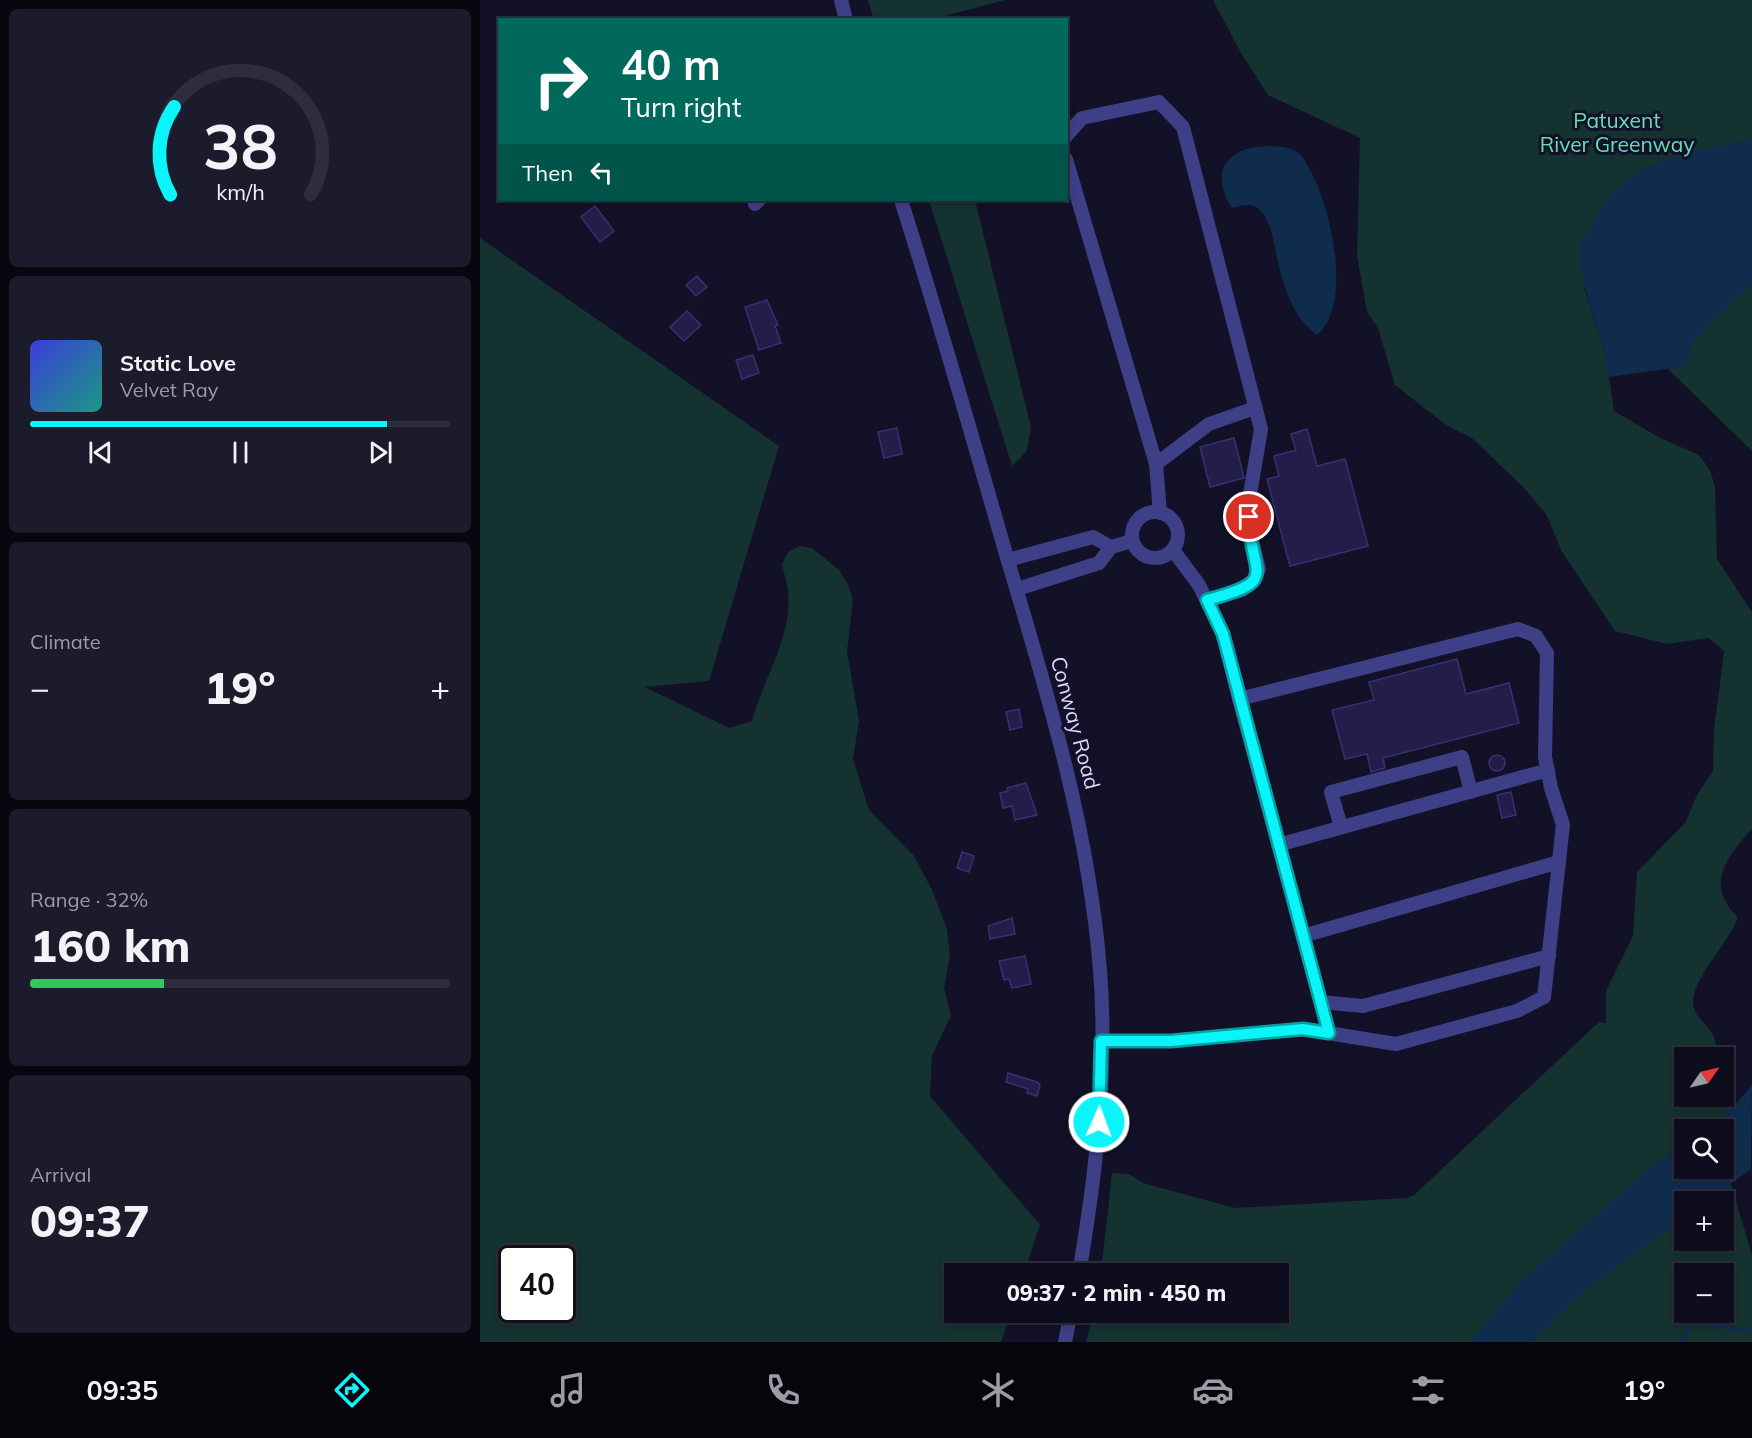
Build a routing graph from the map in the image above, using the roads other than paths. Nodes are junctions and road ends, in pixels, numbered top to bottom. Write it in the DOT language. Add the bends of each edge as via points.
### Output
graph roads {
  1 [pos="841,0"];
  2 [pos="846,18"];
  3 [pos="1068,134"];
  4 [pos="1068,166"];
  5 [pos="902,201"];
  6 [pos="1256,408"];
  7 [pos="1156,464"];
  8 [pos="1160,513"];
  9 [pos="1132,541"];
  10 [pos="1111,547"];
  11 [pos="1173,550"];
  12 [pos="1008,560"];
  13 [pos="1017,589"];
  14 [pos="1207,600"];
  15 [pos="1239,699"];
  16 [pos="1548,770"];
  17 [pos="1471,792"];
  18 [pos="1341,827"];
  19 [pos="1278,845"];
  20 [pos="1559,862"];
  21 [pos="1303,936"];
  22 [pos="1549,956"];
  23 [pos="1320,1002"];
  24 [pos="1329,1033"];
  25 [pos="1101,1041"];
  26 [pos="1081,1263"];
  27 [pos="1069,1323"];
  28 [pos="1065,1342"];
  1 -- 2 [label="street"];
  3 -- 6 [label="street" via="1082,118 1159,102 1183,127"];
  4 -- 7 [label="street"];
  5 -- 12 [label="street, Conway Road"];
  6 -- 7 [label="street" via="1209,424"];
  6 -- 14 [label="street" via="1261,429 1249,500 1250,533 1258,569 1253,582 1242,590"];
  7 -- 8 [label="street"];
  8 -- 9 [label="street" via="1138,519"];
  8 -- 11 [label="street" via="1168,516 1177,529"];
  9 -- 10 [label="street"];
  9 -- 11 [label="street" via="1146,557 1161,558"];
  10 -- 12 [label="street" via="1093,537"];
  10 -- 13 [label="street" via="1099,563"];
  11 -- 14 [label="street"];
  12 -- 13 [label="street, Conway Road"];
  13 -- 25 [label="street, Conway Road" via="1080,824 1099,962"];
  14 -- 15 [label="street" via="1223,634"];
  15 -- 16 [label="street" via="1518,629 1536,636 1547,653"];
  15 -- 19 [label="street"];
  16 -- 17 [label="street"];
  16 -- 20 [label="street" via="1563,825"];
  17 -- 18 [label="street"];
  17 -- 18 [label="street" via="1462,757 1331,792"];
  18 -- 19 [label="street"];
  19 -- 21 [label="street"];
  20 -- 21 [label="street"];
  20 -- 22 [label="street"];
  21 -- 23 [label="street"];
  22 -- 23 [label="street" via="1363,1006"];
  22 -- 24 [label="street" via="1544,997 1517,1011 1396,1044"];
  23 -- 24 [label="street"];
  24 -- 25 [label="street" via="1303,1029 1171,1041"];
  25 -- 26 [label="street, Conway Road" via="1099,1122"];
  27 -- 28 [label="street"];
}
